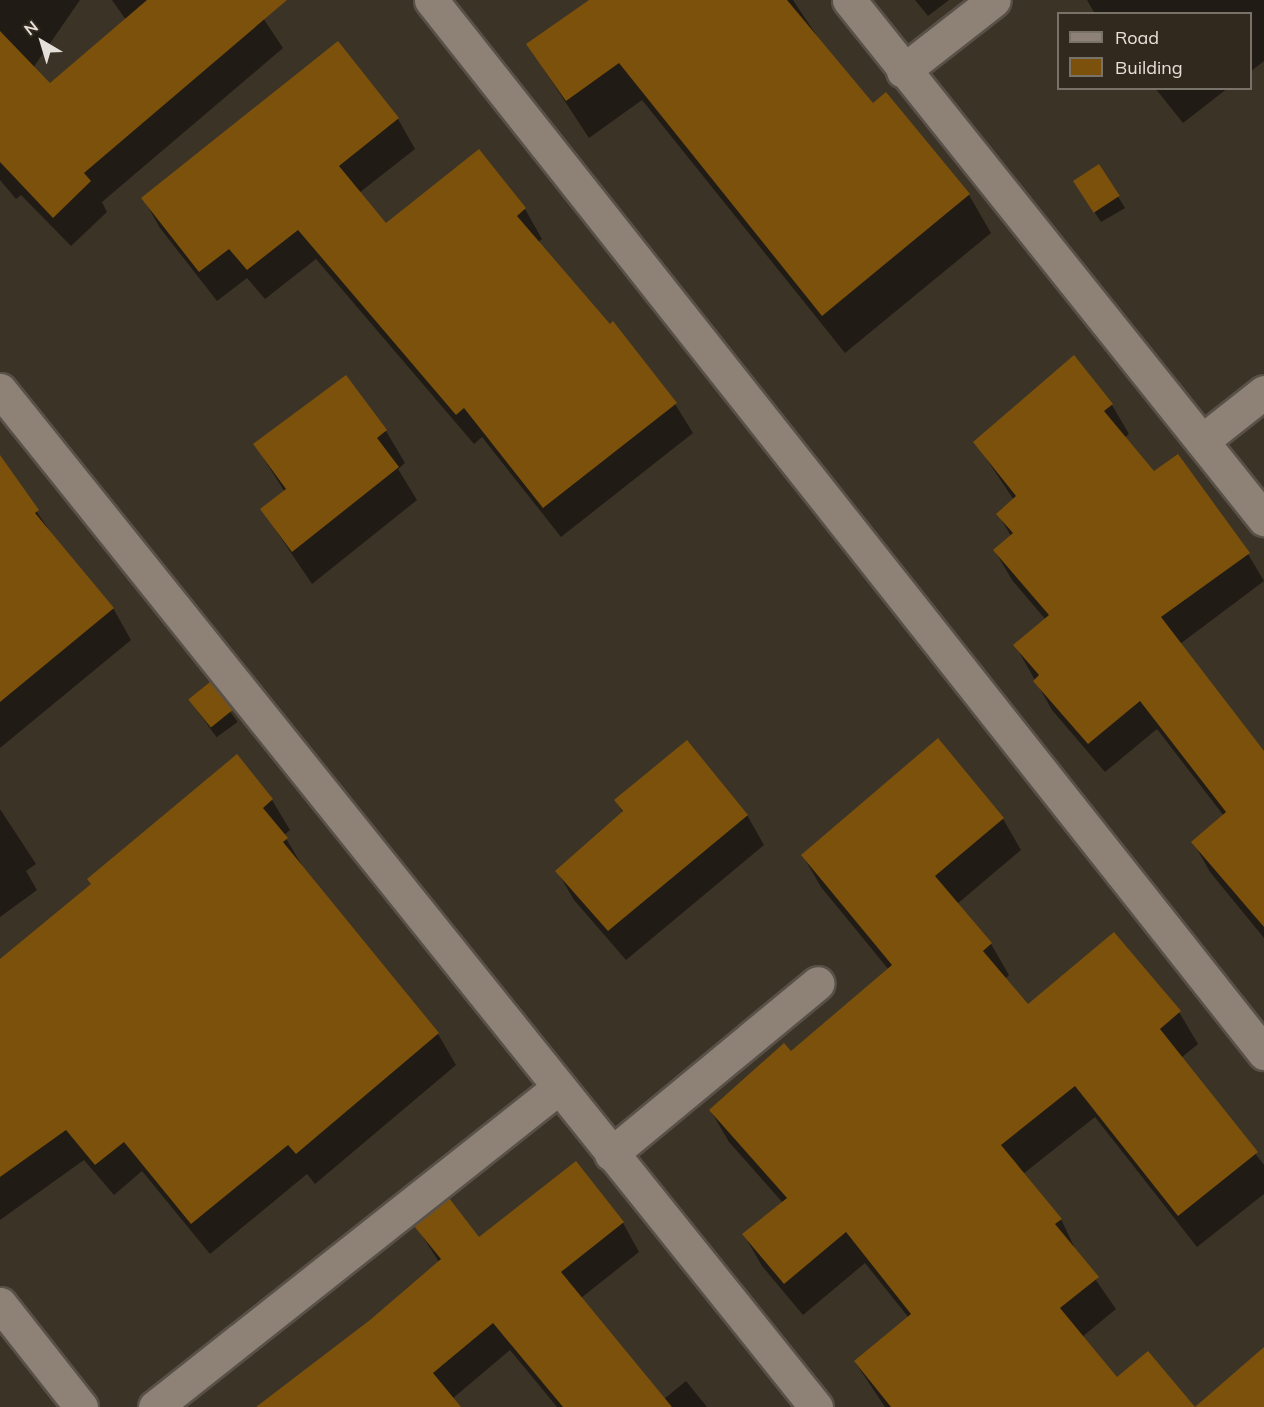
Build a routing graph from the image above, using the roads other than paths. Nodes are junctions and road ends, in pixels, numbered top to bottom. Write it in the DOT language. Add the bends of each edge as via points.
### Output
graph roads {
  1 [pos="431,0"];
  2 [pos="849,0"];
  3 [pos="994,0"];
  4 [pos="903,71"];
  5 [pos="0,390"];
  6 [pos="1264,392"];
  7 [pos="1202,441"];
  8 [pos="1264,519"];
  9 [pos="818,983"];
  10 [pos="1264,1053"];
  11 [pos="558,1088"];
  12 [pos="611,1155"];
  13 [pos="0,1304"];
  14 [pos="81,1407"];
  15 [pos="155,1407"];
  16 [pos="816,1407"];
  1 -- 10 [label="street"];
  2 -- 4 [label="street"];
  3 -- 4 [label="street"];
  4 -- 7 [label="street"];
  5 -- 11 [label="street"];
  6 -- 7 [label="street"];
  7 -- 8 [label="street"];
  9 -- 12 [label="street"];
  11 -- 12 [label="street"];
  11 -- 15 [label="street"];
  12 -- 16 [label="street"];
  13 -- 14 [label="street"];
}
